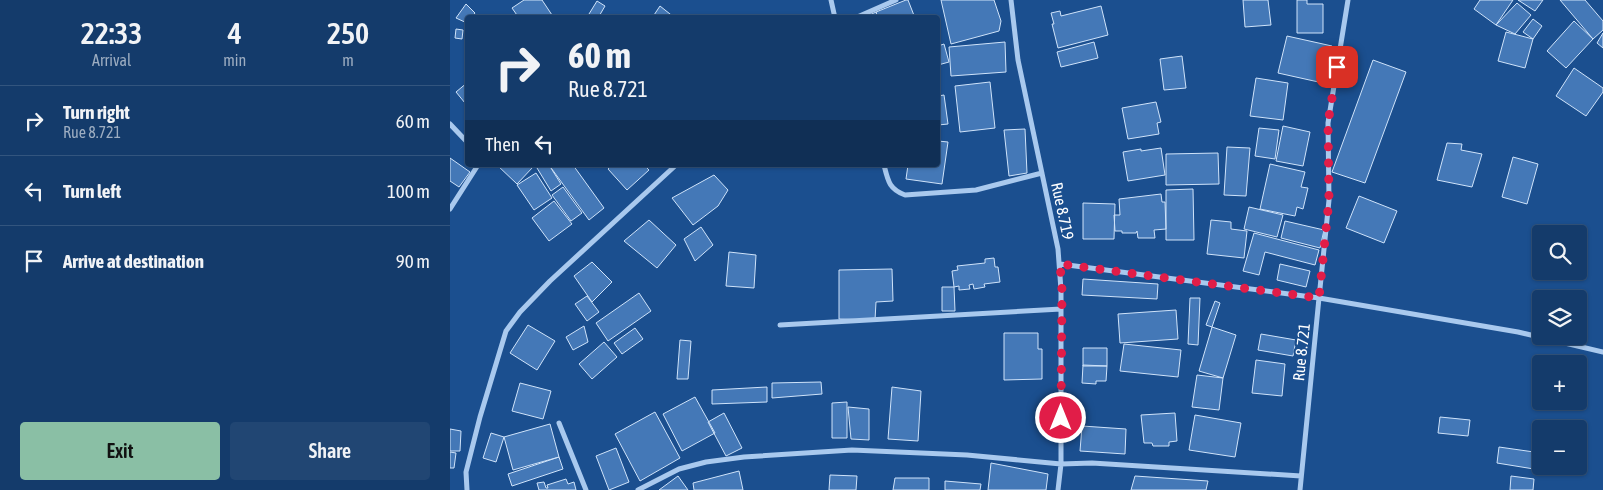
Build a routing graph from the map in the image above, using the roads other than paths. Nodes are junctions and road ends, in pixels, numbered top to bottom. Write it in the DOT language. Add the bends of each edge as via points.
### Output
graph roads {
  1 [pos="831,0"];
  2 [pos="896,0"];
  3 [pos="1011,0"];
  4 [pos="1348,0"];
  5 [pos="834,15"];
  6 [pos="862,15"];
  7 [pos="450,124"];
  8 [pos="465,140"];
  9 [pos="477,167"];
  10 [pos="674,167"];
  11 [pos="884,167"];
  12 [pos="1042,173"];
  13 [pos="450,209"];
  14 [pos="1060,264"];
  15 [pos="1319,298"];
  16 [pos="1061,310"];
  17 [pos="780,324"];
  18 [pos="1603,352"];
  19 [pos="559,423"];
  20 [pos="1061,464"];
  21 [pos="1301,476"];
  22 [pos="467,490"];
  23 [pos="586,490"];
  24 [pos="638,490"];
  25 [pos="1058,490"];
  26 [pos="1300,490"];
  1 -- 5 [label="street"];
  2 -- 6 [label="street"];
  3 -- 12 [label="street, Rue 8.719" via="1018,60"];
  4 -- 15 [label="street, Rue 8.721" via="1328,123 1329,200"];
  7 -- 8 [label="street"];
  9 -- 13 [label="street"];
  10 -- 22 [label="street" via="550,281 506,331 466,472"];
  11 -- 12 [label="street" via="888,182 896,192 906,195 976,190"];
  12 -- 14 [label="street, Rue 8.719"];
  14 -- 15 [label="street"];
  14 -- 16 [label="street, Rue 8.719"];
  15 -- 18 [label="street" via="1518,332"];
  15 -- 21 [label="street, Rue 8.721"];
  16 -- 17 [label="street"];
  16 -- 20 [label="street, Rue 8.719"];
  19 -- 23 [label="street"];
  20 -- 21 [label="street"];
  20 -- 24 [label="street" via="967,455 852,450 706,462 679,469"];
  20 -- 25 [label="street, Rue 8.719"];
  21 -- 26 [label="street, Rue 8.721"];
}
